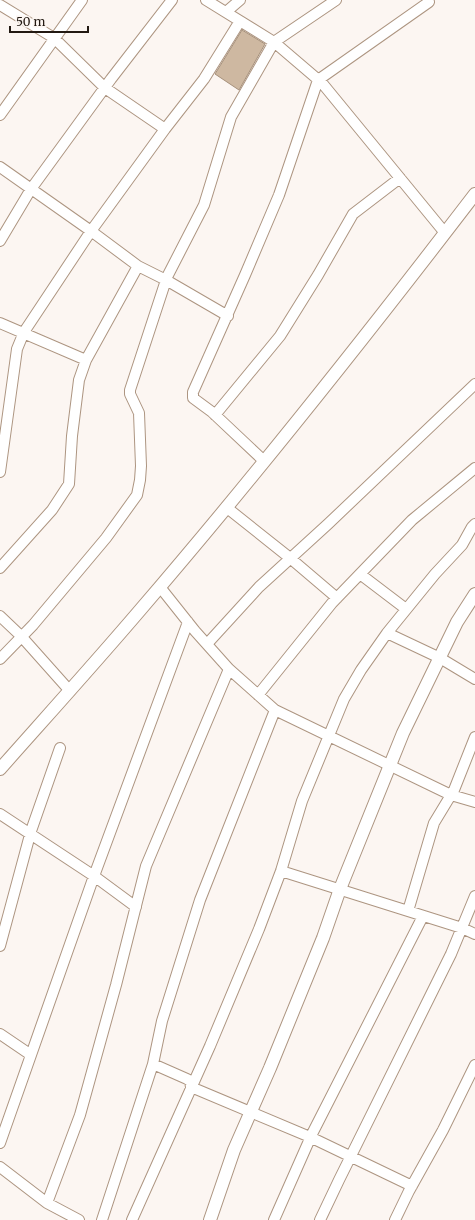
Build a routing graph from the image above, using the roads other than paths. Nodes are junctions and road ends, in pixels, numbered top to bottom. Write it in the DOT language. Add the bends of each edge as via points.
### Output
graph roads {
  1 [pos="82,0"];
  2 [pos="172,0"];
  3 [pos="206,0"];
  4 [pos="240,0"];
  5 [pos="336,0"];
  6 [pos="429,2"];
  7 [pos="0,6"];
  8 [pos="226,12"];
  9 [pos="240,21"];
  10 [pos="54,38"];
  11 [pos="274,42"];
  12 [pos="318,80"];
  13 [pos="105,88"];
  14 [pos="0,115"];
  15 [pos="164,129"];
  16 [pos="0,167"];
  17 [pos="400,178"];
  18 [pos="31,189"];
  19 [pos="475,194"];
  20 [pos="91,230"];
  21 [pos="445,233"];
  22 [pos="0,241"];
  23 [pos="138,266"];
  24 [pos="166,280"];
  25 [pos="228,316"];
  26 [pos="0,323"];
  27 [pos="24,332"];
  28 [pos="86,360"];
  29 [pos="475,384"];
  30 [pos="215,415"];
  31 [pos="264,461"];
  32 [pos="475,468"];
  33 [pos="0,472"];
  34 [pos="226,507"];
  35 [pos="475,524"];
  36 [pos="290,558"];
  37 [pos="0,568"];
  38 [pos="360,574"];
  39 [pos="160,587"];
  40 [pos="475,594"];
  41 [pos="337,598"];
  42 [pos="406,609"];
  43 [pos="0,616"];
  44 [pos="188,622"];
  45 [pos="387,633"];
  46 [pos="21,636"];
  47 [pos="207,644"];
  48 [pos="440,658"];
  49 [pos="0,659"];
  50 [pos="229,668"];
  51 [pos="475,679"];
  52 [pos="70,691"];
  53 [pos="258,695"];
  54 [pos="275,710"];
  55 [pos="328,735"];
  56 [pos="475,737"];
  57 [pos="60,748"];
  58 [pos="390,766"];
  59 [pos="0,768"];
  60 [pos="451,795"];
  61 [pos="475,802"];
  62 [pos="0,814"];
  63 [pos="30,834"];
  64 [pos="281,870"];
  65 [pos="94,876"];
  66 [pos="340,889"];
  67 [pos="475,896"];
  68 [pos="136,907"];
  69 [pos="408,911"];
  70 [pos="423,916"];
  71 [pos="462,928"];
  72 [pos="475,934"];
  73 [pos="0,946"];
  74 [pos="0,1034"];
  75 [pos="31,1055"];
  76 [pos="153,1064"];
  77 [pos="475,1065"];
  78 [pos="192,1087"];
  79 [pos="251,1111"];
  80 [pos="310,1137"];
  81 [pos="0,1143"];
  82 [pos="350,1157"];
  83 [pos="0,1167"];
  84 [pos="412,1186"];
  85 [pos="47,1203"];
  86 [pos="79,1220"];
  87 [pos="102,1220"];
  88 [pos="132,1220"];
  89 [pos="210,1220"];
  90 [pos="274,1220"];
  91 [pos="320,1220"];
  92 [pos="395,1220"];
  1 -- 10 [label="street"];
  2 -- 13 [label="street"];
  3 -- 8 [label="street"];
  4 -- 8 [label="street"];
  5 -- 11 [label="street"];
  6 -- 12 [label="street"];
  7 -- 10 [label="street"];
  8 -- 9 [label="street"];
  9 -- 11 [label="street"];
  9 -- 15 [label="street" via="204,79"];
  10 -- 13 [label="street"];
  10 -- 14 [label="street"];
  11 -- 12 [label="street"];
  11 -- 24 [label="street" via="231,117 204,205"];
  12 -- 17 [label="street"];
  12 -- 25 [label="street" via="279,195"];
  13 -- 15 [label="street"];
  13 -- 18 [label="street"];
  15 -- 20 [label="street"];
  16 -- 18 [label="street"];
  17 -- 21 [label="street"];
  17 -- 30 [label="street" via="353,214 280,336"];
  18 -- 20 [label="street"];
  18 -- 22 [label="street"];
  19 -- 21 [label="street"];
  20 -- 23 [label="street"];
  20 -- 27 [label="street"];
  21 -- 31 [label="street" via="336,374"];
  23 -- 24 [label="street"];
  23 -- 28 [label="street"];
  24 -- 25 [label="street"];
  24 -- 46 [label="street" via="130,390 139,413 139,491 106,538"];
  25 -- 30 [label="street" via="193,392 193,398"];
  26 -- 27 [label="street"];
  27 -- 28 [label="street"];
  27 -- 33 [label="street" via="17,349"];
  28 -- 37 [label="street" via="78,380 69,484 52,510"];
  29 -- 36 [label="street"];
  30 -- 31 [label="street"];
  31 -- 34 [label="street"];
  32 -- 38 [label="street" via="412,520"];
  34 -- 36 [label="street"];
  34 -- 39 [label="street"];
  35 -- 42 [label="street" via="462,546"];
  36 -- 41 [label="street"];
  36 -- 47 [label="street" via="259,587"];
  38 -- 41 [label="street"];
  38 -- 42 [label="street"];
  39 -- 44 [label="street"];
  39 -- 52 [label="street"];
  40 -- 48 [label="street" via="457,622"];
  41 -- 53 [label="street"];
  42 -- 45 [label="street"];
  43 -- 46 [label="street"];
  44 -- 47 [label="street"];
  44 -- 65 [label="street"];
  45 -- 48 [label="street"];
  45 -- 55 [label="street" via="344,699"];
  46 -- 49 [label="street"];
  46 -- 52 [label="street"];
  47 -- 50 [label="street"];
  48 -- 51 [label="street"];
  48 -- 58 [label="street" via="403,733"];
  50 -- 53 [label="street"];
  50 -- 68 [label="street" via="146,866"];
  52 -- 59 [label="street"];
  53 -- 54 [label="street"];
  54 -- 55 [label="street"];
  54 -- 76 [label="street" via="200,900 162,1021"];
  55 -- 58 [label="street"];
  55 -- 64 [label="street" via="302,801"];
  56 -- 60 [label="street"];
  57 -- 63 [label="street"];
  58 -- 60 [label="street"];
  58 -- 66 [label="street"];
  60 -- 61 [label="street"];
  60 -- 69 [label="street" via="434,823"];
  62 -- 63 [label="street"];
  63 -- 65 [label="street"];
  63 -- 73 [label="street"];
  64 -- 66 [label="street"];
  64 -- 78 [label="street" via="260,929"];
  65 -- 68 [label="street"];
  65 -- 75 [label="street"];
  66 -- 69 [label="street"];
  66 -- 79 [label="street" via="323,938"];
  67 -- 71 [label="street"];
  68 -- 85 [label="street" via="80,1115"];
  69 -- 70 [label="street"];
  70 -- 71 [label="street"];
  70 -- 80 [label="street"];
  71 -- 72 [label="street"];
  71 -- 82 [label="street"];
  74 -- 75 [label="street"];
  75 -- 81 [label="street"];
  76 -- 78 [label="street" via="187,1079"];
  76 -- 87 [label="street"];
  77 -- 84 [label="street"];
  78 -- 79 [label="street"];
  78 -- 88 [label="street"];
  79 -- 80 [label="street"];
  79 -- 89 [label="street" via="234,1150"];
  80 -- 82 [label="street"];
  80 -- 90 [label="street"];
  82 -- 84 [label="street"];
  82 -- 91 [label="street"];
  83 -- 85 [label="street"];
  84 -- 92 [label="street"];
  85 -- 86 [label="street"];
}
